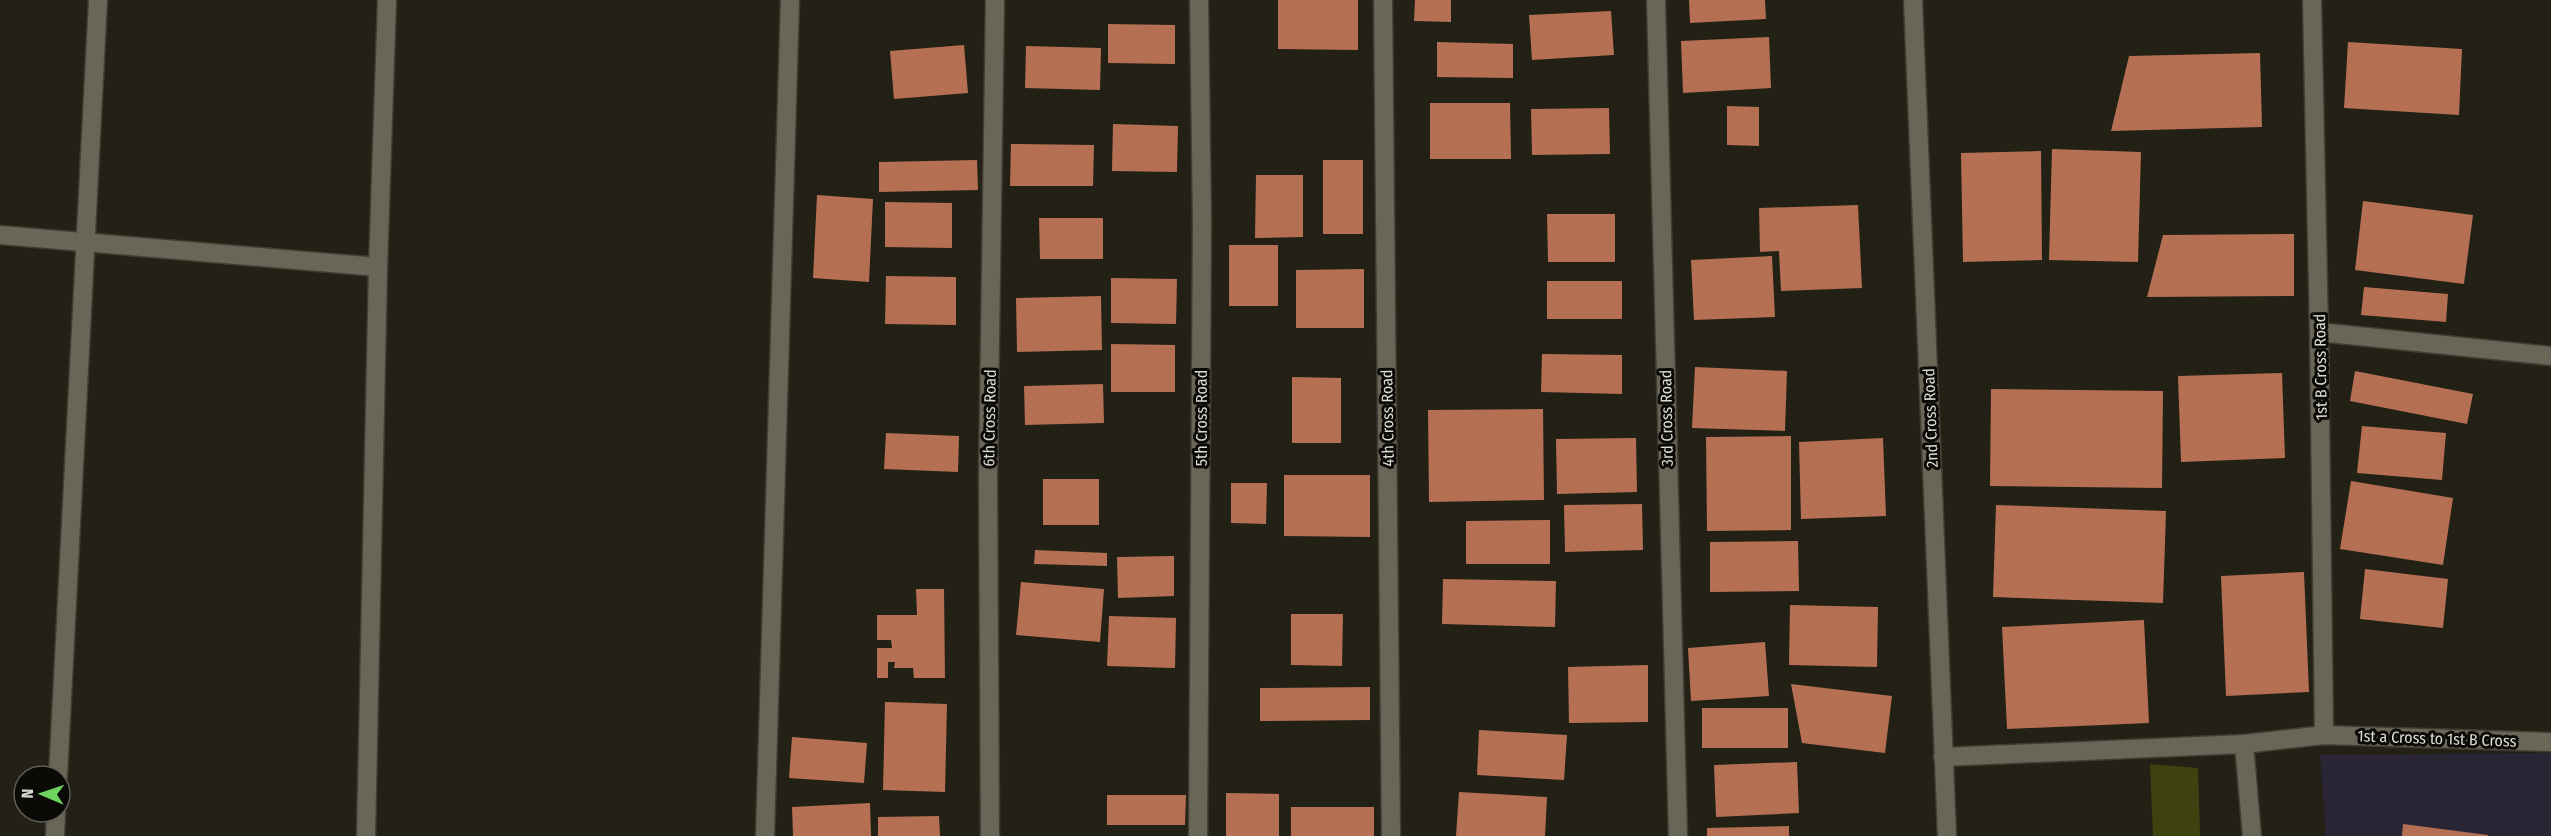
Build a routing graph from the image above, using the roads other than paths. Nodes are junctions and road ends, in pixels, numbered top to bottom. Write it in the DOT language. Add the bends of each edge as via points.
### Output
graph roads {
  1 [pos="98,0"];
  2 [pos="387,0"];
  3 [pos="790,0"];
  4 [pos="995,0"];
  5 [pos="1199,0"];
  6 [pos="1383,0"];
  7 [pos="1656,0"];
  8 [pos="1913,0"];
  9 [pos="2312,0"];
  10 [pos="0,235"];
  11 [pos="85,241"];
  12 [pos="378,267"];
  13 [pos="2319,332"];
  14 [pos="2551,356"];
  15 [pos="2324,735"];
  16 [pos="2551,742"];
  17 [pos="2244,744"];
  18 [pos="1943,757"];
  19 [pos="59,764"];
  20 [pos="366,836"];
  21 [pos="765,836"];
  22 [pos="990,836"];
  23 [pos="1198,836"];
  24 [pos="1391,836"];
  25 [pos="1678,836"];
  26 [pos="1947,836"];
  27 [pos="2252,836"];
  1 -- 11 [label="street"];
  2 -- 12 [label="street"];
  3 -- 21 [label="street"];
  4 -- 22 [label="street, 6th Cross Road" via="988,476"];
  5 -- 23 [label="street, 5th Cross Road" via="1202,234"];
  6 -- 24 [label="street, 4th Cross Road"];
  7 -- 25 [label="street, 3rd Cross Road"];
  8 -- 18 [label="street, 2nd Cross Road"];
  9 -- 13 [label="street, 1st B Cross Road"];
  10 -- 11 [label="street"];
  11 -- 12 [label="street"];
  11 -- 19 [label="street"];
  12 -- 20 [label="street"];
  13 -- 14 [label="street"];
  13 -- 15 [label="street, 1st B Cross Road"];
  15 -- 16 [label="street, 1st a Cross to 1st B Cross"];
  15 -- 17 [label="street, 1st a Cross to 1st B Cross"];
  17 -- 18 [label="street, 1st a Cross to 1st B Cross"];
  17 -- 27 [label="street"];
  18 -- 26 [label="street, 2nd Cross Road"];
}
